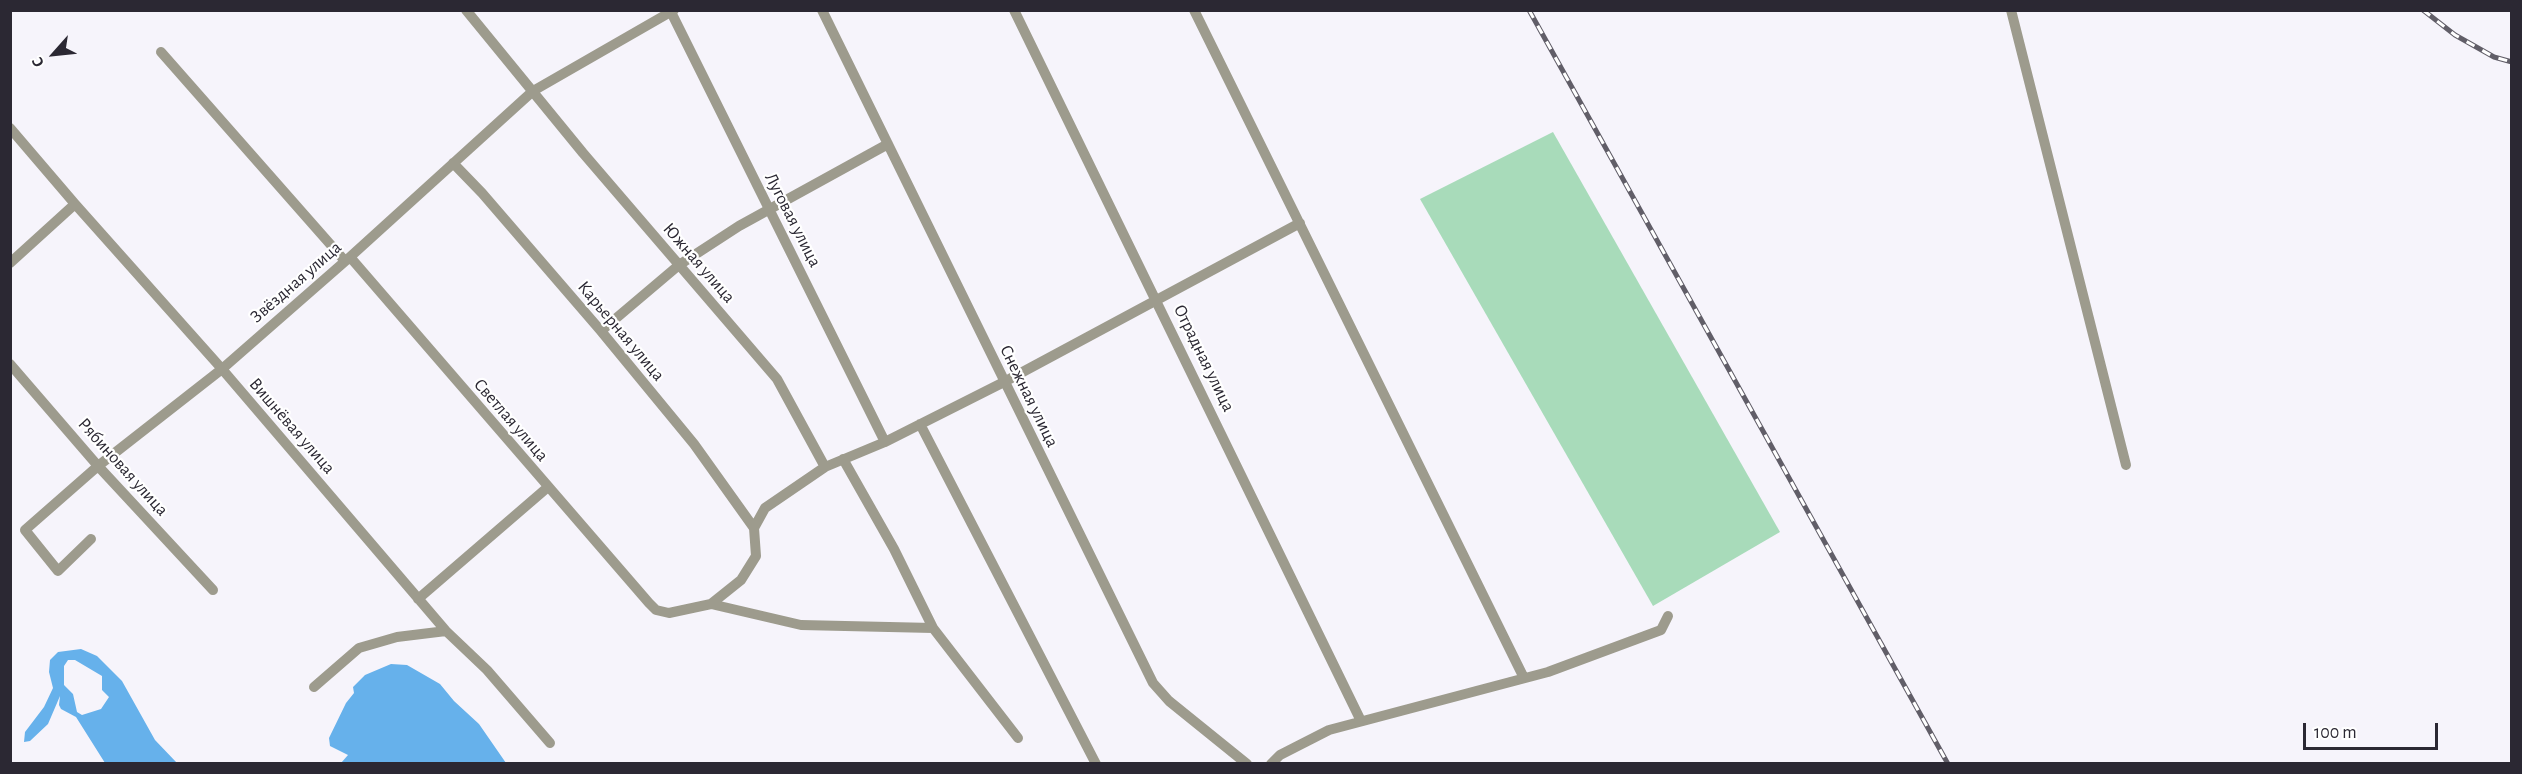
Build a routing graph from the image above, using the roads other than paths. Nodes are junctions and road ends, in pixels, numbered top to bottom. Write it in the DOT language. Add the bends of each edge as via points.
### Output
graph roads {
  1 [pos="466,10"];
  2 [pos="822,10"];
  3 [pos="1014,10"];
  4 [pos="1194,10"];
  5 [pos="2011,10"];
  6 [pos="672,11"];
  7 [pos="161,52"];
  8 [pos="533,90"];
  9 [pos="11,129"];
  10 [pos="888,144"];
  11 [pos="453,163"];
  12 [pos="75,204"];
  13 [pos="769,210"];
  14 [pos="1300,223"];
  15 [pos="348,259"];
  16 [pos="10,264"];
  17 [pos="679,265"];
  18 [pos="1156,298"];
  19 [pos="601,331"];
  20 [pos="10,363"];
  21 [pos="222,369"];
  22 [pos="1004,382"];
  23 [pos="920,424"];
  24 [pos="885,442"];
  25 [pos="843,459"];
  26 [pos="2126,465"];
  27 [pos="98,466"];
  28 [pos="825,467"];
  29 [pos="548,488"];
  30 [pos="754,528"];
  31 [pos="92,539"];
  32 [pos="213,590"];
  33 [pos="418,599"];
  34 [pos="711,604"];
  35 [pos="1668,616"];
  36 [pos="933,628"];
  37 [pos="446,631"];
  38 [pos="1524,678"];
  39 [pos="314,687"];
  40 [pos="1361,721"];
  41 [pos="1018,738"];
  42 [pos="549,743"];
  43 [pos="1096,764"];
  44 [pos="1247,764"];
  45 [pos="1271,764"];
  1 -- 8 [label="street, Южная улица"];
  2 -- 10 [label="street, Снежная улица"];
  3 -- 18 [label="street, Отрадная улица"];
  4 -- 14 [label="street"];
  5 -- 26 [label="street"];
  6 -- 8 [label="street, Звёздная улица"];
  6 -- 13 [label="street, Луговая улица"];
  7 -- 15 [label="street, Светлая улица"];
  8 -- 11 [label="street, Звёздная улица"];
  8 -- 17 [label="street, Южная улица"];
  9 -- 12 [label="street, Вишнёвая улица"];
  10 -- 13 [label="street"];
  10 -- 22 [label="street, Снежная улица"];
  11 -- 15 [label="street, Звёздная улица"];
  11 -- 19 [label="street, Карьерная улица"];
  12 -- 16 [label="street"];
  12 -- 21 [label="street, Вишнёвая улица"];
  13 -- 17 [label="street"];
  13 -- 24 [label="street, Луговая улица"];
  14 -- 18 [label="street"];
  14 -- 38 [label="street"];
  15 -- 21 [label="street, Звёздная улица"];
  15 -- 29 [label="street, Светлая улица"];
  17 -- 19 [label="street"];
  17 -- 28 [label="street, Южная улица" via="777,379"];
  18 -- 22 [label="street"];
  18 -- 40 [label="street, Отрадная улица"];
  19 -- 30 [label="street, Карьерная улица" via="694,444"];
  20 -- 27 [label="street, Рябиновая улица"];
  21 -- 27 [label="street, Звёздная улица"];
  21 -- 33 [label="street, Вишнёвая улица"];
  22 -- 23 [label="street"];
  22 -- 44 [label="street, Снежная улица" via="1153,683 1169,701"];
  23 -- 24 [label="street"];
  23 -- 43 [label="street"];
  24 -- 25 [label="street"];
  25 -- 28 [label="street"];
  25 -- 36 [label="street"];
  27 -- 31 [label="street, Звёздная улица" via="25,530 58,571"];
  27 -- 32 [label="street, Рябиновая улица"];
  28 -- 30 [label="street" via="765,508"];
  29 -- 33 [label="street"];
  29 -- 34 [label="street, Светлая улица" via="656,610 669,613"];
  30 -- 34 [label="street" via="756,556 741,580"];
  33 -- 37 [label="street, Вишнёвая улица"];
  34 -- 36 [label="street" via="801,625"];
  35 -- 38 [label="street" via="1661,630"];
  36 -- 41 [label="street"];
  37 -- 39 [label="street" via="397,637 359,648"];
  37 -- 42 [label="street, Вишнёвая улица" via="487,670"];
  38 -- 40 [label="street"];
  40 -- 45 [label="street" via="1329,730 1280,755"];
}
